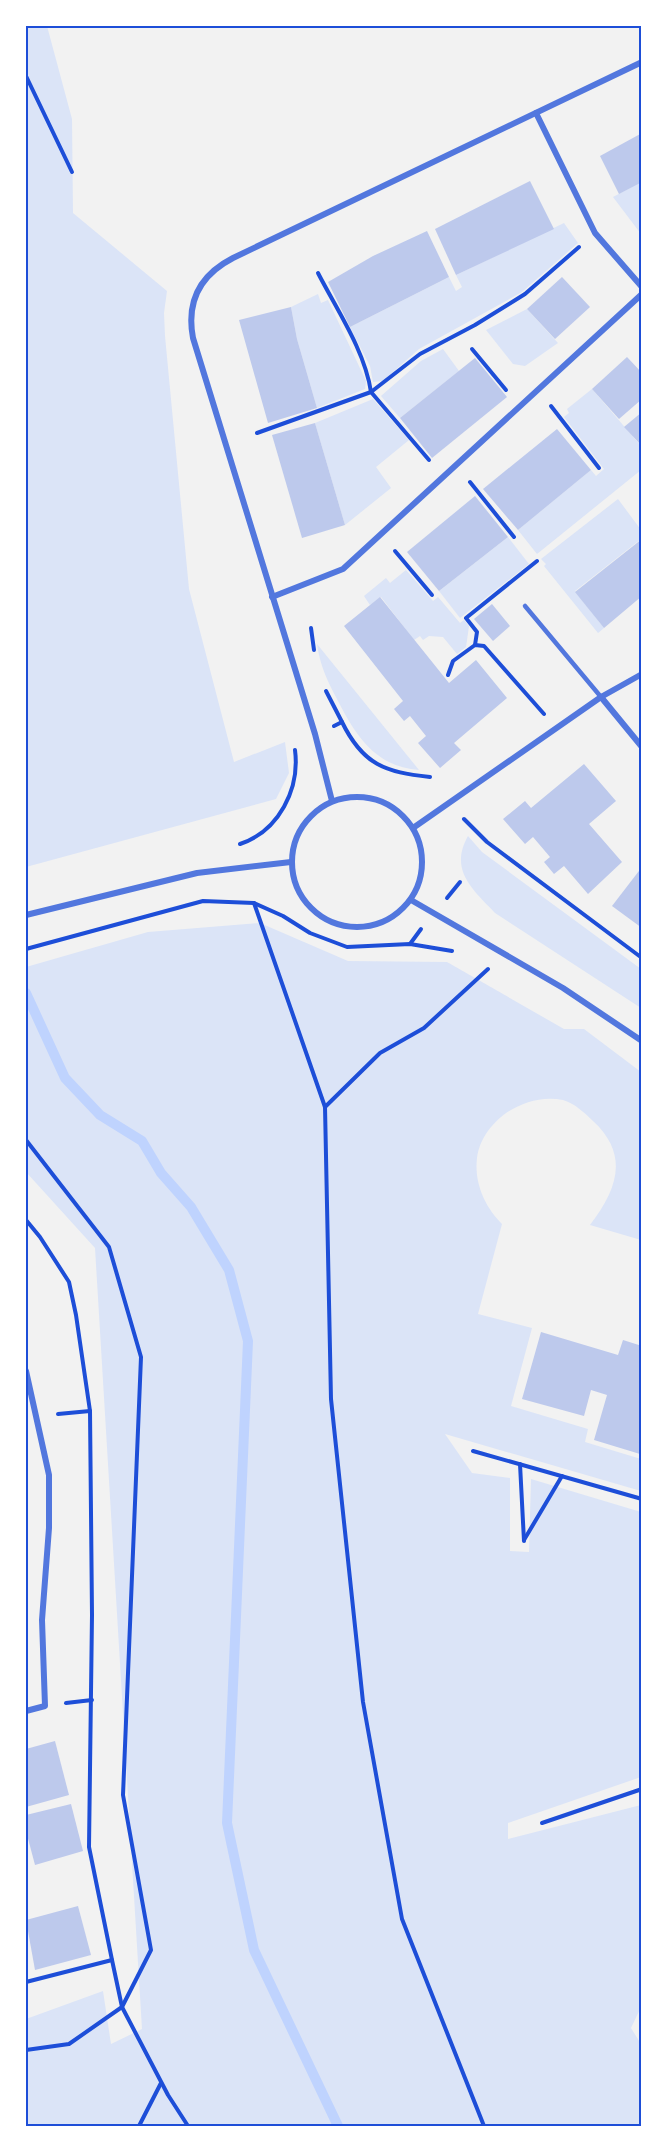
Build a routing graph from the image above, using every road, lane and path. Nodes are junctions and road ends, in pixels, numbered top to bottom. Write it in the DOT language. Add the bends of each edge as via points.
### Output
graph roads {
  1 [pos="642,62"];
  2 [pos="26,76"];
  3 [pos="536,113"];
  4 [pos="72,172"];
  5 [pos="595,233"];
  6 [pos="318,273"];
  7 [pos="642,287"];
  8 [pos="642,294"];
  9 [pos="472,349"];
  10 [pos="538,389"];
  11 [pos="371,392"];
  12 [pos="519,407"];
  13 [pos="257,434"];
  14 [pos="456,465"];
  15 [pos="599,468"];
  16 [pos="443,477"];
  17 [pos="381,534"];
  18 [pos="514,537"];
  19 [pos="537,561"];
  20 [pos="432,595"];
  21 [pos="272,597"];
  22 [pos="525,606"];
  23 [pos="475,645"];
  24 [pos="642,674"];
  25 [pos="447,675"];
  26 [pos="601,697"];
  27 [pos="556,728"];
  28 [pos="315,734"];
  29 [pos="642,747"];
  30 [pos="430,777"];
  31 [pos="332,801"];
  32 [pos="463,819"];
  33 [pos="413,828"];
  34 [pos="234,844"];
  35 [pos="291,862"];
  36 [pos="214,871"];
  37 [pos="411,900"];
  38 [pos="212,902"];
  39 [pos="254,903"];
  40 [pos="26,915"];
  41 [pos="26,949"];
  42 [pos="462,952"];
  43 [pos="642,958"];
  44 [pos="483,961"];
  45 [pos="642,1041"];
  46 [pos="325,1107"];
  47 [pos="26,1140"];
  48 [pos="26,1220"];
  49 [pos="26,1371"];
  50 [pos="90,1411"];
  51 [pos="37,1416"];
  52 [pos="473,1451"];
  53 [pos="520,1464"];
  54 [pos="562,1476"];
  55 [pos="642,1499"];
  56 [pos="26,1711"];
  57 [pos="642,1789"];
  58 [pos="542,1823"];
  59 [pos="112,1959"];
  60 [pos="26,1982"];
  61 [pos="122,2007"];
  62 [pos="26,2050"];
  63 [pos="161,2082"];
  64 [pos="139,2127"];
  65 [pos="188,2127"];
  66 [pos="484,2127"];
  1 -- 3 [label="street"];
  2 -- 4 [label="path"];
  3 -- 5 [label="street"];
  3 -- 21 [label="street" via="226,262 206,276 197,289 190,322 193,338"];
  5 -- 7 [label="street"];
  5 -- 11 [label="path" via="525,294 420,354"];
  6 -- 11 [label="path" via="346,327"];
  8 -- 10 [label="street"];
  9 -- 12 [label="path"];
  10 -- 12 [label="street"];
  10 -- 15 [label="path"];
  11 -- 13 [label="path"];
  11 -- 16 [label="path"];
  12 -- 14 [label="street"];
  14 -- 16 [label="street"];
  14 -- 18 [label="path"];
  16 -- 17 [label="street"];
  17 -- 20 [label="path"];
  17 -- 21 [label="street" via="343,569"];
  19 -- 23 [label="path" via="466,618 477,632"];
  21 -- 28 [label="street"];
  22 -- 26 [label="lane"];
  23 -- 25 [label="path" via="453,661"];
  23 -- 27 [label="path" via="484,646"];
  24 -- 26 [label="street"];
  26 -- 27 [label="street"];
  26 -- 29 [label="street"];
  27 -- 33 [label="street"];
  28 -- 30 [label="path" via="342,723 351,741 381,766 397,774"];
  28 -- 31 [label="street"];
  28 -- 34 [label="path" via="293,741 297,768 293,789 278,816 262,832 242,844"];
  31 -- 33 [label="street" via="364,797 379,800 393,807"];
  31 -- 35 [label="street" via="307,819 294,843"];
  32 -- 43 [label="path" via="487,842"];
  33 -- 37 [label="street" via="422,853 422,867"];
  35 -- 36 [label="street"];
  35 -- 37 [label="street" via="302,899 315,914 334,924 351,928 373,926 394,917"];
  36 -- 38 [label="path"];
  36 -- 40 [label="street"];
  37 -- 45 [label="street" via="563,988"];
  38 -- 39 [label="path"];
  38 -- 41 [label="path"];
  39 -- 42 [label="path" via="310,933 347,947 410,944"];
  39 -- 46 [label="path"];
  44 -- 46 [label="path" via="494,965 424,1028 380,1053"];
  46 -- 66 [label="path" via="331,1399 363,1702 402,1919"];
  47 -- 61 [label="path" via="109,1247 141,1357 123,1795 151,1950"];
  48 -- 50 [label="path" via="69,1282"];
  49 -- 51 [label="street"];
  50 -- 51 [label="path"];
  50 -- 59 [label="path" via="89,1847"];
  51 -- 56 [label="street" via="49,1475 50,1528 42,1620 45,1706"];
  52 -- 53 [label="path"];
  53 -- 54 [label="path"];
  53 -- 54 [label="path" via="524,1541"];
  54 -- 55 [label="path"];
  57 -- 58 [label="path"];
  59 -- 60 [label="path"];
  59 -- 61 [label="path"];
  61 -- 62 [label="path" via="69,2044"];
  61 -- 63 [label="path"];
  63 -- 64 [label="path"];
  63 -- 65 [label="path"];
}
